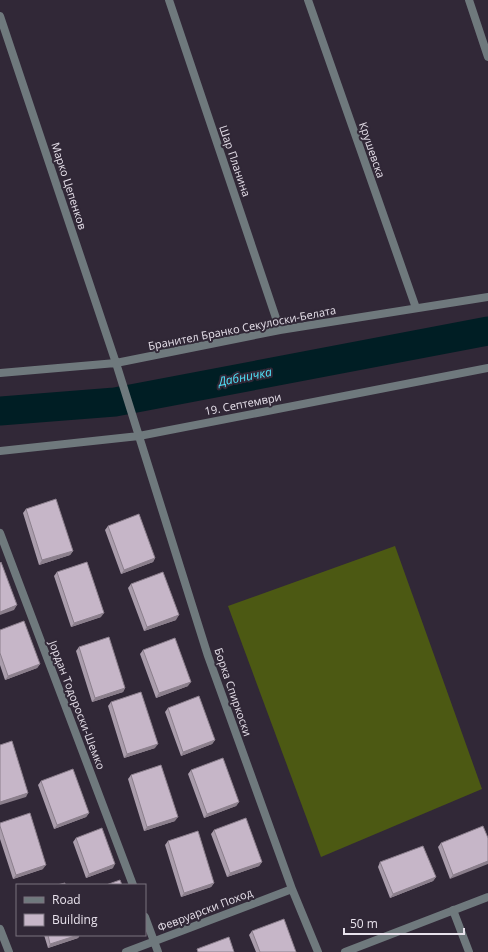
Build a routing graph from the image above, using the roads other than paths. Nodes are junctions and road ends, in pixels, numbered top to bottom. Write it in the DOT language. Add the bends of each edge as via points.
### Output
graph roads {
  1 [pos="169,0"];
  2 [pos="308,0"];
  3 [pos="469,0"];
  4 [pos="0,16"];
  5 [pos="488,57"];
  6 [pos="488,297"];
  7 [pos="416,308"];
  8 [pos="280,330"];
  9 [pos="116,363"];
  10 [pos="488,368"];
  11 [pos="0,373"];
  12 [pos="139,436"];
  13 [pos="0,451"];
  14 [pos="0,533"];
  15 [pos="133,884"];
  16 [pos="292,889"];
  17 [pos="488,897"];
  18 [pos="453,910"];
  19 [pos="146,920"];
  20 [pos="0,929"];
  21 [pos="154,941"];
  22 [pos="9,952"];
  23 [pos="126,952"];
  24 [pos="158,952"];
  25 [pos="318,952"];
  26 [pos="345,952"];
  27 [pos="469,952"];
  1 -- 8 [label="street, Шар Планина"];
  2 -- 7 [label="street, Крушевска"];
  3 -- 5 [label="street"];
  4 -- 9 [label="street, Марко Цепенков"];
  6 -- 7 [label="street, Бранител Бранко Секулоски-Белата"];
  7 -- 8 [label="street, Бранител Бранко Секулоски-Белата"];
  8 -- 9 [label="street, Бранител Бранко Секулоски-Белата"];
  9 -- 11 [label="street, Бранител Бранко Секулоски-Белата"];
  9 -- 12 [label="street, Марко Цепенков"];
  10 -- 12 [label="street, 19. Септември"];
  12 -- 13 [label="street, 19. Септември"];
  12 -- 16 [label="street, Борка Спиркоски" via="208,656"];
  14 -- 15 [label="street, Јордан Тодороски-Шемко"];
  16 -- 21 [label="street, Февруарски Поход"];
  16 -- 25 [label="street, Борка Спиркоски"];
  17 -- 18 [label="street"];
  18 -- 26 [label="street"];
  18 -- 27 [label="street"];
  19 -- 21 [label="street"];
  20 -- 22 [label="street"];
  21 -- 23 [label="street, Февруарски Поход"];
  21 -- 24 [label="street"];
}
